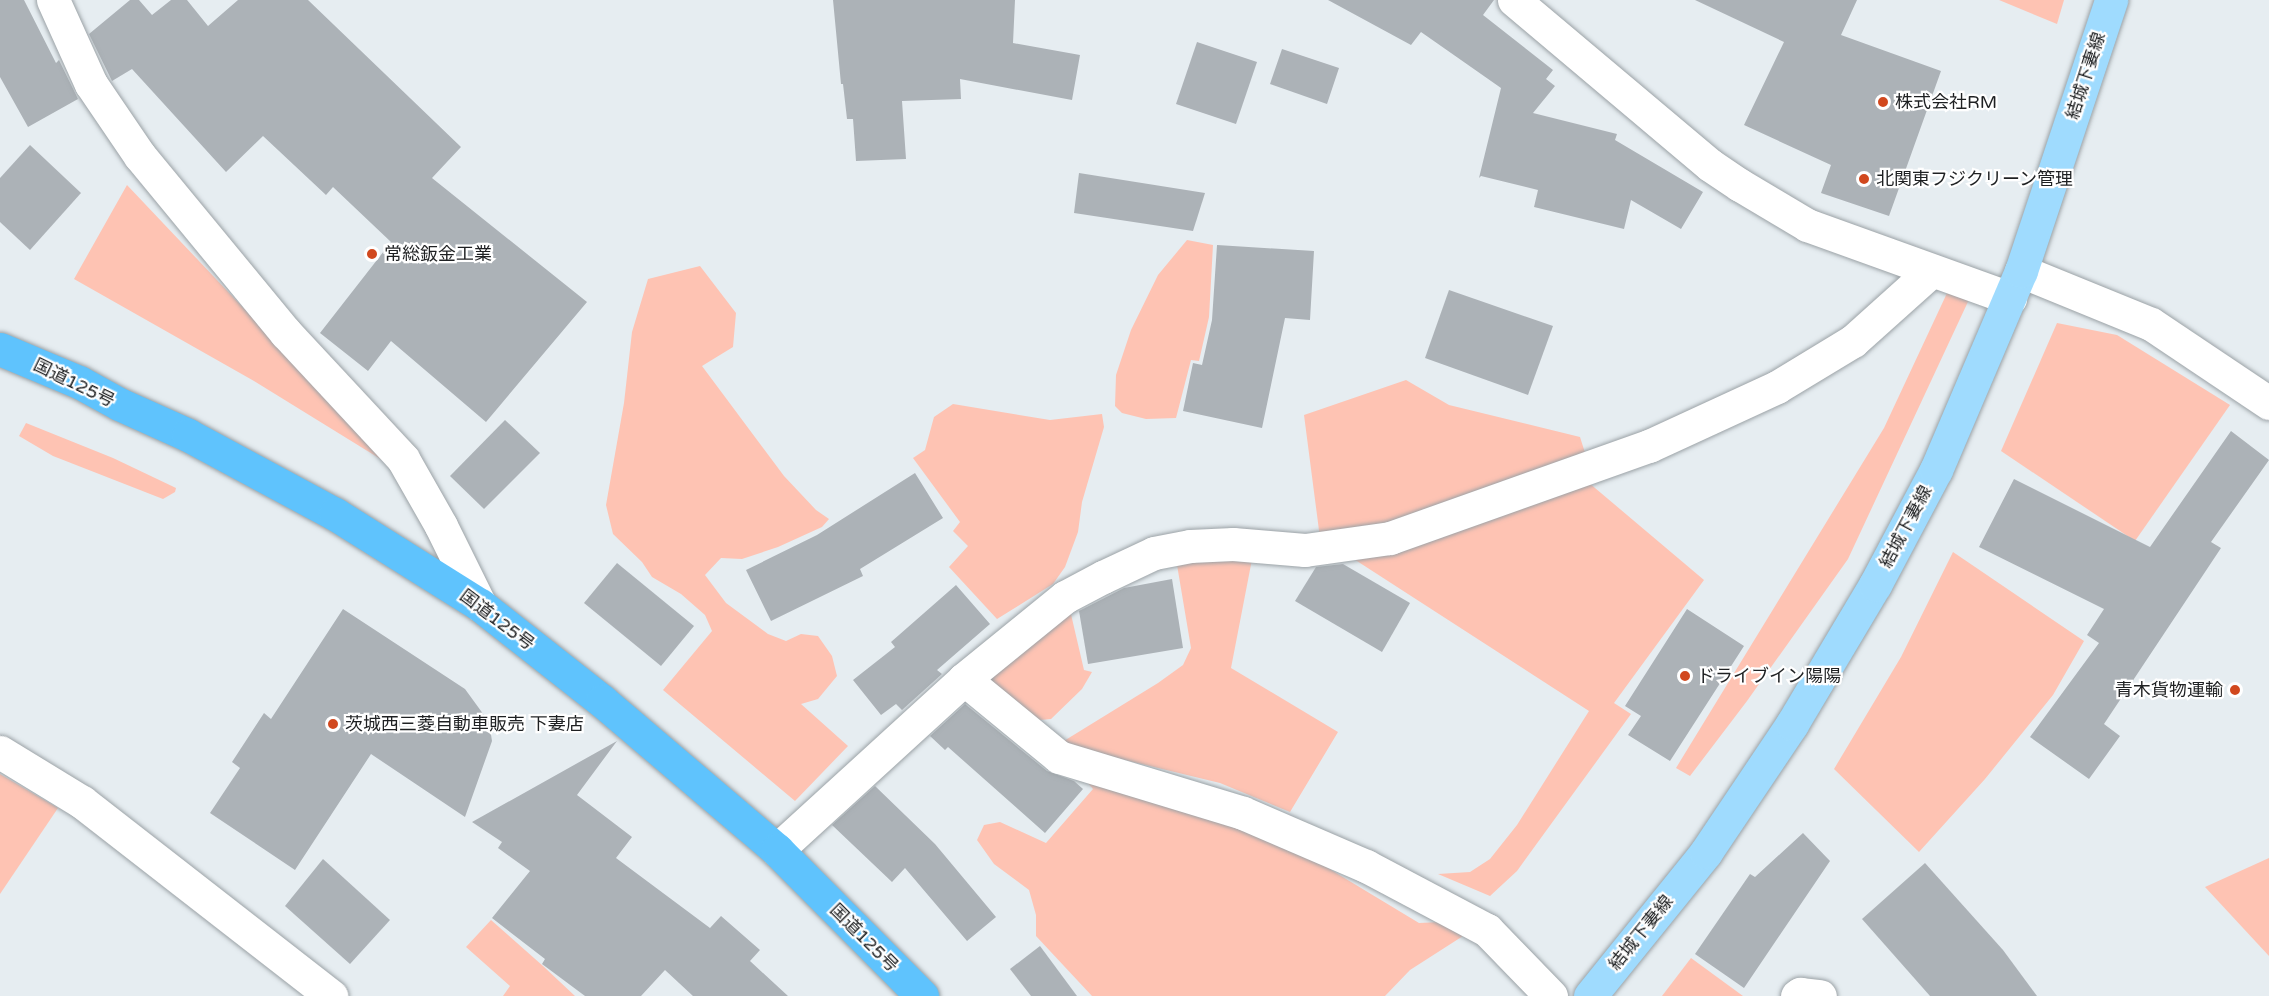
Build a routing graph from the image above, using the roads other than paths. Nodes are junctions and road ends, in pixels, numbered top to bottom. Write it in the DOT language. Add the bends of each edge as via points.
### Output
graph roads {
  1 [pos="53,0"];
  2 [pos="1514,0"];
  3 [pos="2111,0"];
  4 [pos="1930,271"];
  5 [pos="2015,285"];
  6 [pos="0,349"];
  7 [pos="2266,393"];
  8 [pos="480,605"];
  9 [pos="964,679"];
  10 [pos="0,752"];
  11 [pos="777,850"];
  12 [pos="331,996"];
  13 [pos="922,996"];
  14 [pos="1551,996"];
  15 [pos="1590,996"];
  16 [pos="1797,996"];
  17 [pos="1820,996"];
  1 -- 8 [label="street" via="91,84 141,156 286,333 403,459"];
  2 -- 4 [label="street" via="1710,165 1740,185 1807,225"];
  3 -- 5 [label="main road, 結城下妻線"];
  4 -- 5 [label="street"];
  4 -- 9 [label="street" via="1853,341 1777,387 1649,446 1390,538 1305,550 1233,544 1154,553 1065,597"];
  5 -- 7 [label="street" via="2151,324"];
  5 -- 15 [label="main road, 結城下妻線" via="1936,470 1875,585 1792,724 1706,852"];
  6 -- 8 [label="highway, 国道125号" via="79,382 335,514"];
  8 -- 11 [label="highway, 国道125号" via="602,701"];
  9 -- 11 [label="street"];
  9 -- 14 [label="street" via="1059,757 1243,813 1366,867 1486,930"];
  10 -- 12 [label="street" via="82,802"];
  11 -- 13 [label="highway, 国道125号"];
  16 -- 17 [label="street"];
}
